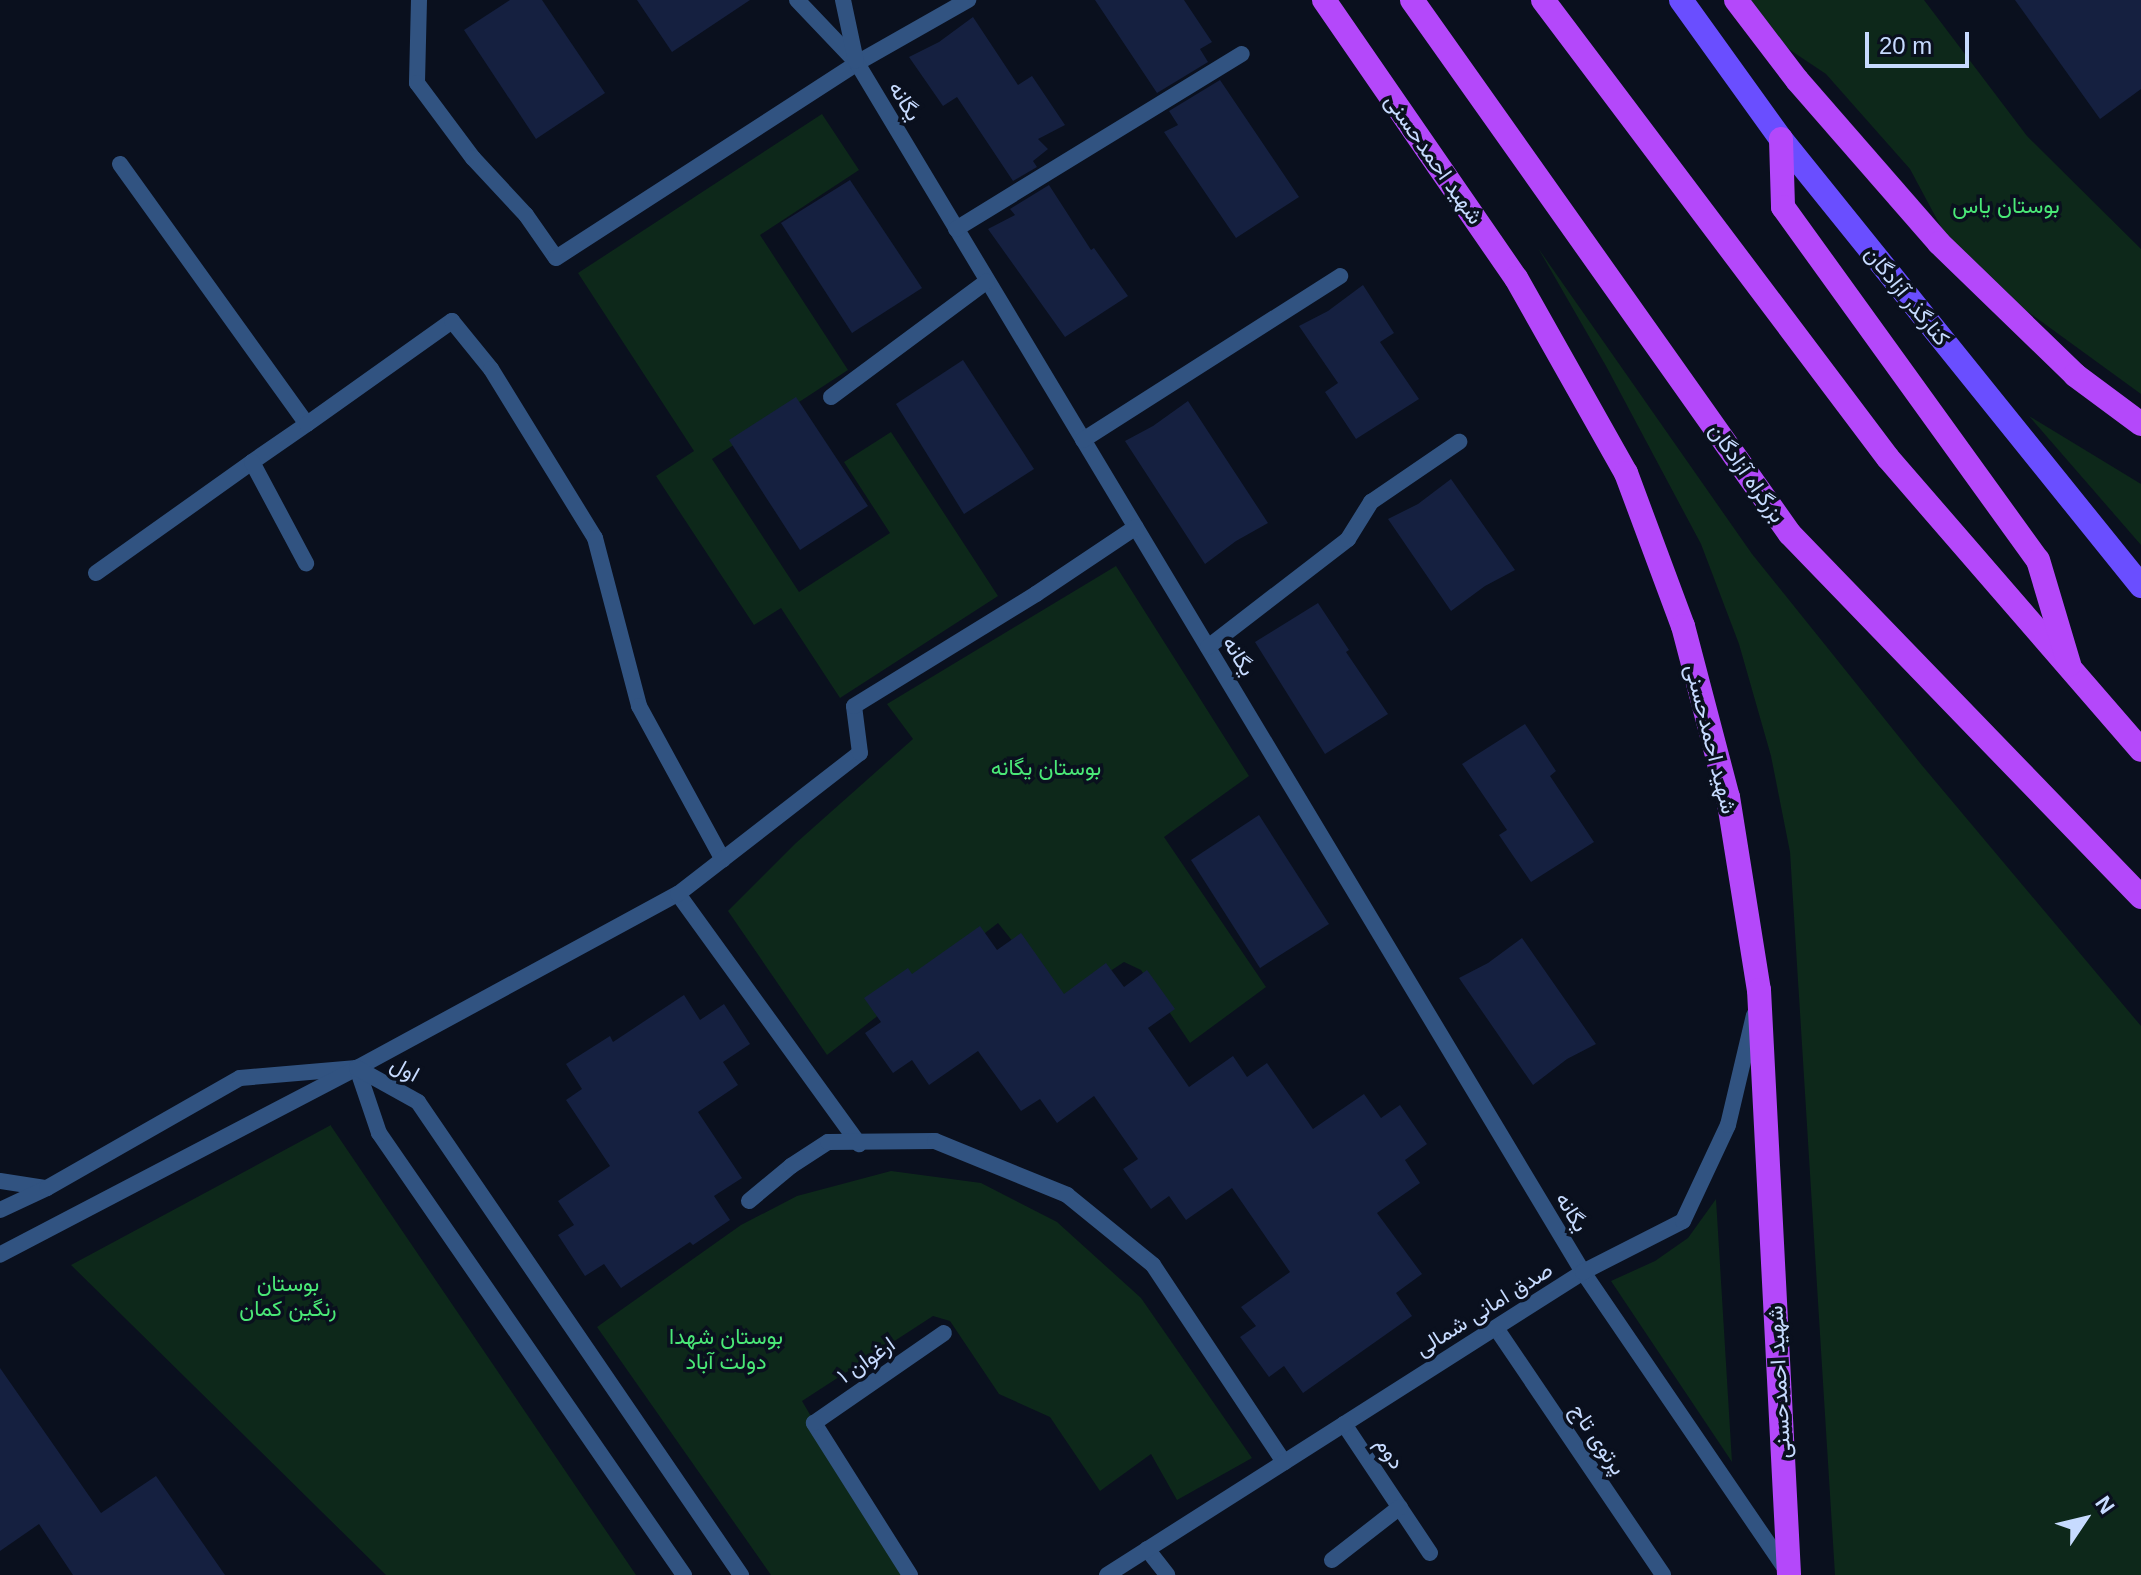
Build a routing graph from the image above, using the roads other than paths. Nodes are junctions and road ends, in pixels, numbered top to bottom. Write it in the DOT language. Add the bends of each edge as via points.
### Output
graph roads {
  1 [pos="419,0"];
  2 [pos="797,0"];
  3 [pos="843,0"];
  4 [pos="968,0"];
  5 [pos="1324,0"];
  6 [pos="1412,0"];
  7 [pos="1543,0"];
  8 [pos="1681,0"];
  9 [pos="1736,0"];
  10 [pos="1242,54"];
  11 [pos="857,63"];
  12 [pos="1781,139"];
  13 [pos="120,164"];
  14 [pos="956,229"];
  15 [pos="1340,276"];
  16 [pos="987,281"];
  17 [pos="831,397"];
  18 [pos="307,424"];
  19 [pos="2141,424"];
  20 [pos="1083,440"];
  21 [pos="1459,442"];
  22 [pos="252,462"];
  23 [pos="1136,527"];
  24 [pos="306,563"];
  25 [pos="96,573"];
  26 [pos="2141,586"];
  27 [pos="1208,647"];
  28 [pos="2072,674"];
  29 [pos="2141,750"];
  30 [pos="723,860"];
  31 [pos="678,894"];
  32 [pos="2141,897"];
  33 [pos="1759,990"];
  34 [pos="357,1068"];
  35 [pos="859,1144"];
  36 [pos="0,1181"];
  37 [pos="47,1188"];
  38 [pos="749,1201"];
  39 [pos="0,1210"];
  40 [pos="0,1255"];
  41 [pos="1583,1272"];
  42 [pos="1496,1328"];
  43 [pos="944,1333"];
  44 [pos="1344,1424"];
  45 [pos="1284,1462"];
  46 [pos="1400,1507"];
  47 [pos="1147,1549"];
  48 [pos="1430,1553"];
  49 [pos="1332,1560"];
  50 [pos="1788,1574"];
  51 [pos="684,1575"];
  52 [pos="741,1575"];
  53 [pos="910,1575"];
  54 [pos="1107,1575"];
  55 [pos="1167,1575"];
  56 [pos="1663,1575"];
  1 -- 11 [label="street" via="417,83 556,258"];
  2 -- 11 [label="street, یگانه"];
  3 -- 11 [label="street, یگانه"];
  4 -- 11 [label="street"];
  5 -- 33 [label="highway, شهید احمدحسنی" via="1516,278 1626,473 1683,626 1728,797"];
  6 -- 32 [label="highway, بزرگراه آزادگان" via="1790,534"];
  7 -- 28 [label="highway" via="1888,458"];
  8 -- 12 [label="main road, کنارگذر آزادگان"];
  9 -- 19 [label="highway" via="1797,80 1939,243 2075,375"];
  10 -- 14 [label="street"];
  11 -- 14 [label="street, یگانه"];
  12 -- 26 [label="main road, کنارگذر آزادگان"];
  12 -- 28 [label="highway" via="1783,207 2038,560"];
  13 -- 18 [label="street"];
  14 -- 16 [label="street, یگانه"];
  15 -- 20 [label="street"];
  16 -- 17 [label="street"];
  16 -- 20 [label="street, یگانه"];
  18 -- 22 [label="street"];
  18 -- 30 [label="street" via="452,321 491,369 595,538 639,706"];
  20 -- 23 [label="street, یگانه"];
  21 -- 27 [label="street" via="1371,502 1348,539"];
  22 -- 24 [label="street"];
  22 -- 25 [label="street"];
  23 -- 27 [label="street, یگانه"];
  23 -- 30 [label="street" via="854,706 860,753"];
  27 -- 41 [label="street, یگانه"];
  28 -- 29 [label="highway"];
  30 -- 31 [label="street"];
  31 -- 34 [label="street"];
  31 -- 35 [label="street"];
  33 -- 41 [label="street, صدق امانی شمالی" via="1728,1125 1683,1221"];
  33 -- 50 [label="highway, شهید احمدحسنی"];
  34 -- 37 [label="street" via="240,1078"];
  34 -- 40 [label="street"];
  34 -- 51 [label="street, اول" via="379,1133"];
  34 -- 52 [label="street, اول" via="418,1102"];
  35 -- 38 [label="street" via="828,1142"];
  35 -- 45 [label="street" via="935,1141 1067,1195 1153,1265"];
  36 -- 37 [label="street"];
  37 -- 39 [label="street"];
  41 -- 42 [label="street, صدق امانی شمالی"];
  41 -- 50 [label="street, یگانه"];
  42 -- 44 [label="street, صدق امانی شمالی"];
  42 -- 56 [label="street, پرتوی تاج"];
  43 -- 53 [label="street, ارغوان ۱" via="814,1423"];
  44 -- 45 [label="street, صدق امانی شمالی"];
  44 -- 46 [label="street, دوم"];
  45 -- 47 [label="street, صدق امانی شمالی"];
  46 -- 48 [label="street, دوم"];
  46 -- 49 [label="street"];
  47 -- 54 [label="street, صدق امانی شمالی"];
  47 -- 55 [label="street"];
}
